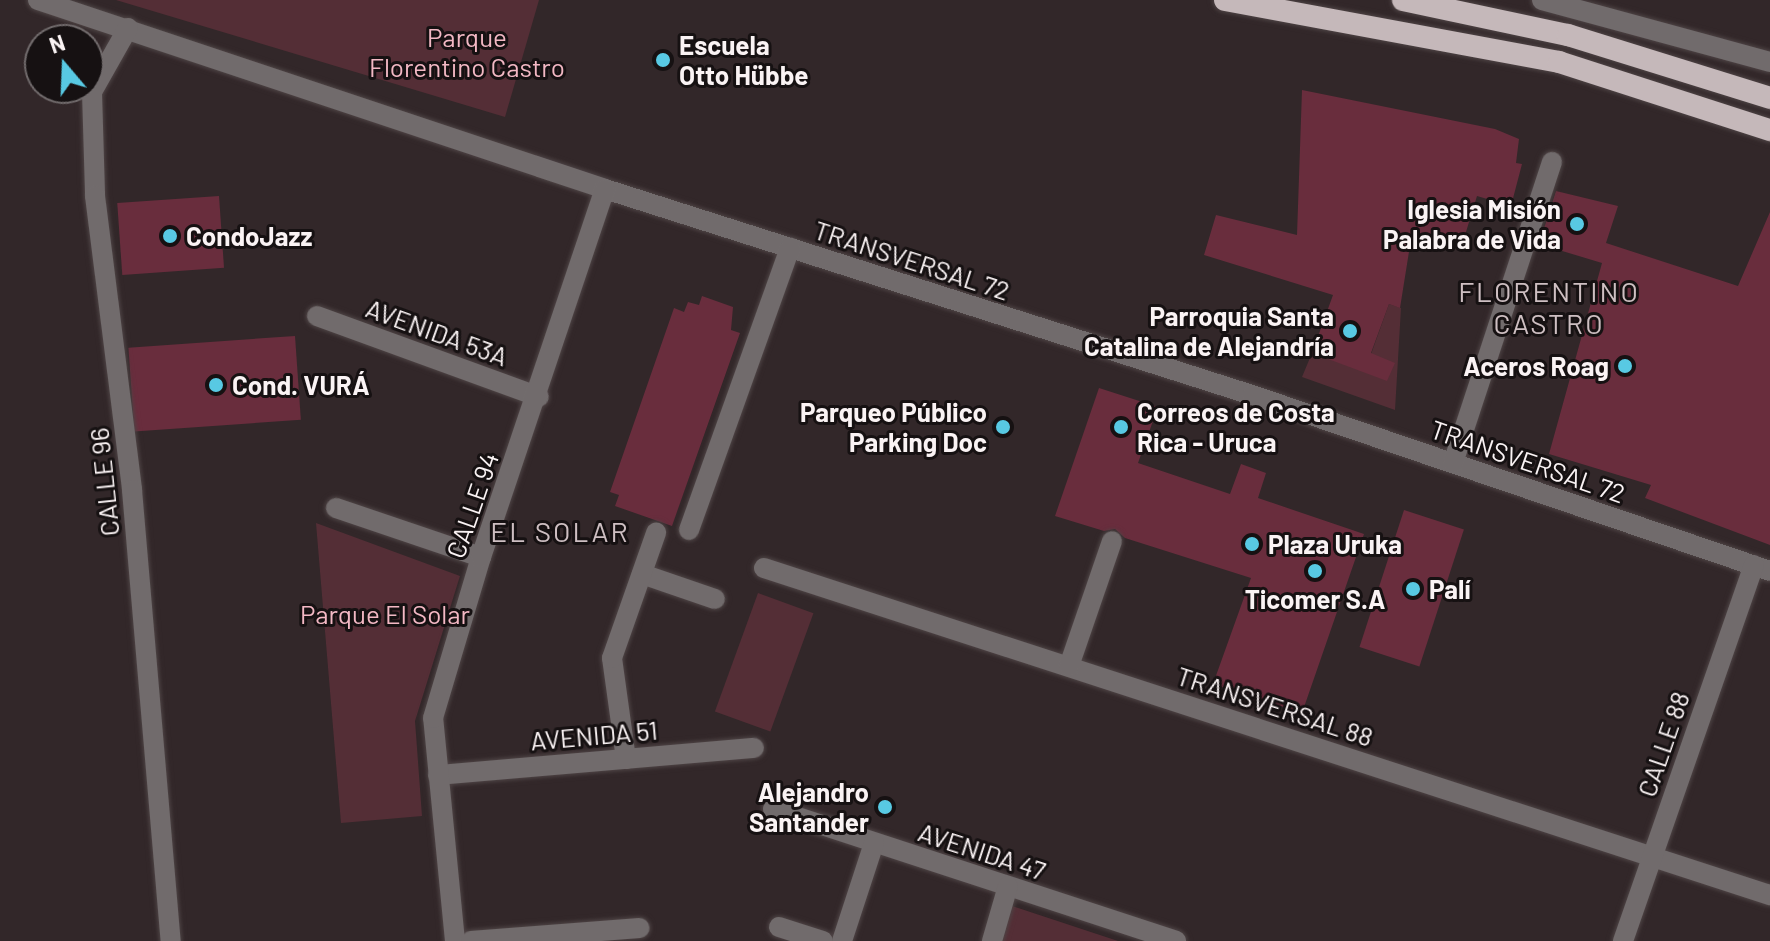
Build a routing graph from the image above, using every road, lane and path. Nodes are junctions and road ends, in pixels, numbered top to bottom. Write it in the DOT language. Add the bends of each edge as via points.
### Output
graph roads {
  1 [pos="38,0"];
  2 [pos="1225,0"];
  3 [pos="1403,0"];
  4 [pos="1548,1"];
  5 [pos="128,28"];
  6 [pos="1770,62"];
  7 [pos="1770,98"];
  8 [pos="1770,130"];
  9 [pos="1552,162"];
  10 [pos="605,189"];
  11 [pos="790,248"];
  12 [pos="317,316"];
  13 [pos="539,397"];
  14 [pos="1453,463"];
  15 [pos="336,508"];
  16 [pos="689,530"];
  17 [pos="656,533"];
  18 [pos="1112,541"];
  19 [pos="481,557"];
  20 [pos="764,568"];
  21 [pos="1762,568"];
  22 [pos="642,574"];
  23 [pos="715,599"];
  24 [pos="1069,666"];
  25 [pos="754,748"];
  26 [pos="626,759"];
  27 [pos="438,775"];
  28 [pos="773,809"];
  29 [pos="874,843"];
  30 [pos="1652,856"];
  31 [pos="1008,886"];
  32 [pos="1770,895"];
  33 [pos="779,927"];
  34 [pos="640,928"];
  35 [pos="1169,940"];
  36 [pos="171,941"];
  37 [pos="455,941"];
  38 [pos="471,941"];
  39 [pos="823,941"];
  40 [pos="842,941"];
  41 [pos="992,941"];
  42 [pos="1623,941"];
  1 -- 5 [label="street, TRANSVERSAL 72"];
  2 -- 8 [label="highway" via="1559,62"];
  3 -- 7 [label="highway" via="1568,35"];
  4 -- 6 [label="street"];
  5 -- 10 [label="street, TRANSVERSAL 72"];
  5 -- 36 [label="street, CALLE 96" via="92,92 95,196 132,490"];
  9 -- 14 [label="street"];
  10 -- 11 [label="street, TRANSVERSAL 72"];
  10 -- 13 [label="street, CALLE 94"];
  11 -- 14 [label="street, TRANSVERSAL 72"];
  11 -- 16 [label="street"];
  12 -- 13 [label="street, AVENIDA 53A"];
  13 -- 19 [label="street, CALLE 94"];
  14 -- 21 [label="street, TRANSVERSAL 72"];
  15 -- 19 [label="street"];
  17 -- 22 [label="street"];
  18 -- 24 [label="street"];
  19 -- 27 [label="street, CALLE 94" via="433,718"];
  20 -- 24 [label="street, TRANSVERSAL 88"];
  21 -- 30 [label="street, CALLE 88"];
  22 -- 23 [label="street"];
  22 -- 26 [label="street" via="612,658"];
  24 -- 30 [label="street, TRANSVERSAL 88"];
  25 -- 26 [label="street, AVENIDA 51"];
  26 -- 27 [label="street, AVENIDA 51"];
  27 -- 37 [label="street, CALLE 94"];
  28 -- 29 [label="street, AVENIDA 47"];
  29 -- 31 [label="street, AVENIDA 47"];
  29 -- 40 [label="street"];
  30 -- 32 [label="street, TRANSVERSAL 88"];
  30 -- 42 [label="street, CALLE 88"];
  31 -- 35 [label="street, AVENIDA 47"];
  31 -- 41 [label="street"];
  33 -- 39 [label="street"];
  34 -- 38 [label="street"];
}
